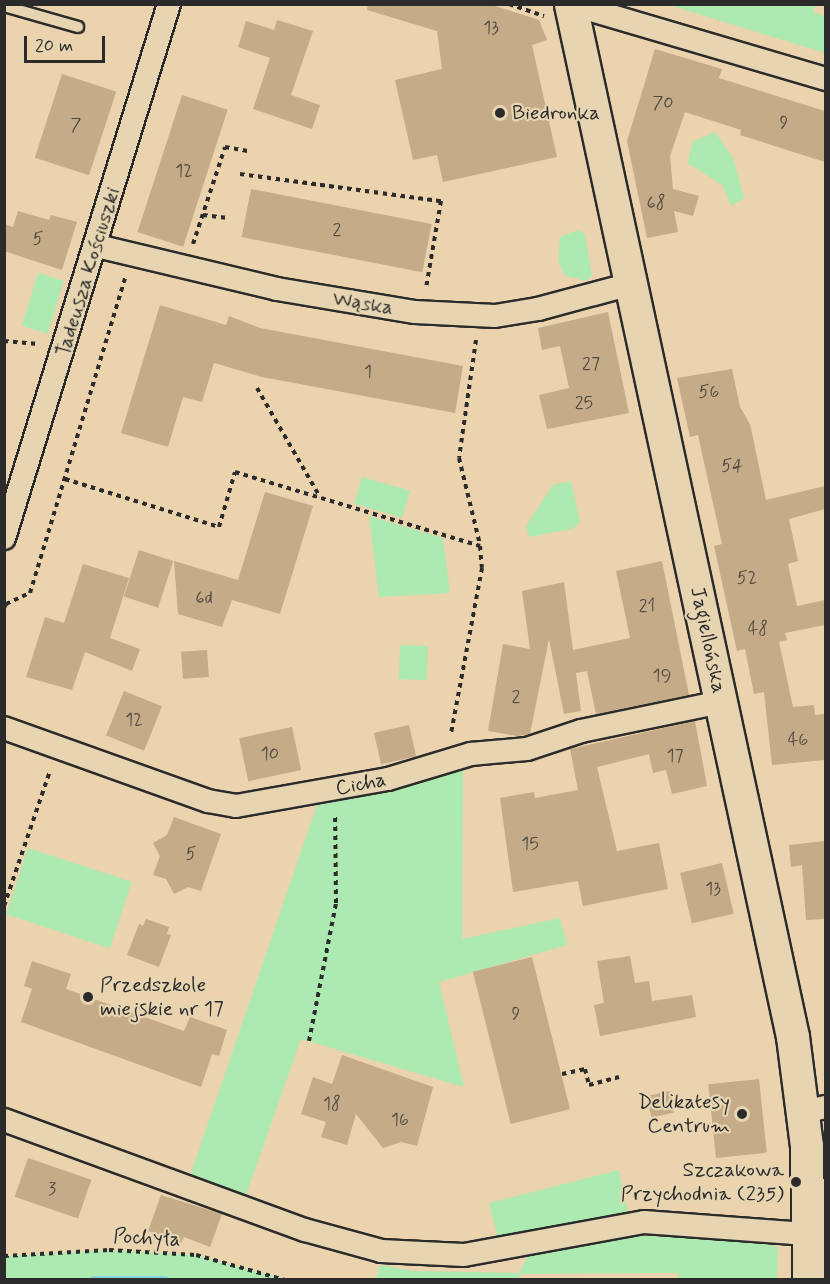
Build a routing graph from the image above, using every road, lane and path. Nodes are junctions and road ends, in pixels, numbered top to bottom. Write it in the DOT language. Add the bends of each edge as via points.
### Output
graph roads {
  1 [pos="169,4"];
  2 [pos="571,5"];
  3 [pos="4,6"];
  4 [pos="78,27"];
  5 [pos="825,79"];
  6 [pos="248,151"];
  7 [pos="240,174"];
  8 [pos="203,214"];
  9 [pos="228,218"];
  10 [pos="97,246"];
  11 [pos="191,252"];
  12 [pos="128,269"];
  13 [pos="631,284"];
  14 [pos="419,291"];
  15 [pos="480,335"];
  16 [pos="257,388"];
  17 [pos="65,480"];
  18 [pos="321,498"];
  19 [pos="4,538"];
  20 [pos="480,546"];
  21 [pos="4,608"];
  22 [pos="721,702"];
  23 [pos="4,728"];
  24 [pos="446,761"];
  25 [pos="56,768"];
  26 [pos="334,789"];
  27 [pos="4,906"];
  28 [pos="309,1041"];
  29 [pos="562,1074"];
  30 [pos="619,1077"];
  31 [pos="815,1110"];
  32 [pos="4,1120"];
  33 [pos="808,1234"];
  34 [pos="4,1256"];
  35 [pos="285,1280"];
  36 [pos="809,1280"];
  1 -- 10 [label="street, Tadeusza Kościuszki"];
  2 -- 5 [label="street"];
  2 -- 13 [label="street, Jagiellońska"];
  3 -- 4 [label="lane"];
  6 -- 8 [label="path" via="225,147"];
  7 -- 14 [label="path" via="441,201 432,267 427,287"];
  8 -- 9 [label="path"];
  8 -- 11 [label="path"];
  10 -- 13 [label="street, Wąska" via="277,289 416,312 495,316 538,309"];
  10 -- 19 [label="street, Tadeusza Kościuszki"];
  12 -- 17 [label="path"];
  13 -- 22 [label="street, Jagiellońska"];
  15 -- 20 [label="path" via="459,440 459,458"];
  16 -- 18 [label="path"];
  17 -- 18 [label="path" via="219,526 235,472"];
  17 -- 21 [label="path" via="30,593"];
  18 -- 20 [label="path"];
  20 -- 24 [label="path" via="482,568"];
  22 -- 24 [label="street, Cicha" via="581,731 527,748"];
  22 -- 31 [label="street, Jagiellońska" via="790,1021"];
  23 -- 26 [label="street, Cicha" via="223,805"];
  24 -- 26 [label="street, Cicha" via="402,776"];
  25 -- 27 [label="path" via="43,783"];
  26 -- 28 [label="path" via="336,903"];
  29 -- 30 [label="path" via="585,1069 590,1084"];
  31 -- 33 [label="street, Jagiellońska"];
  32 -- 33 [label="street" via="305,1230 381,1251 464,1255 644,1221"];
  33 -- 36 [label="street, Jagiellońska"];
  34 -- 35 [label="path, Pochyła" via="109,1250 196,1256"];
}
